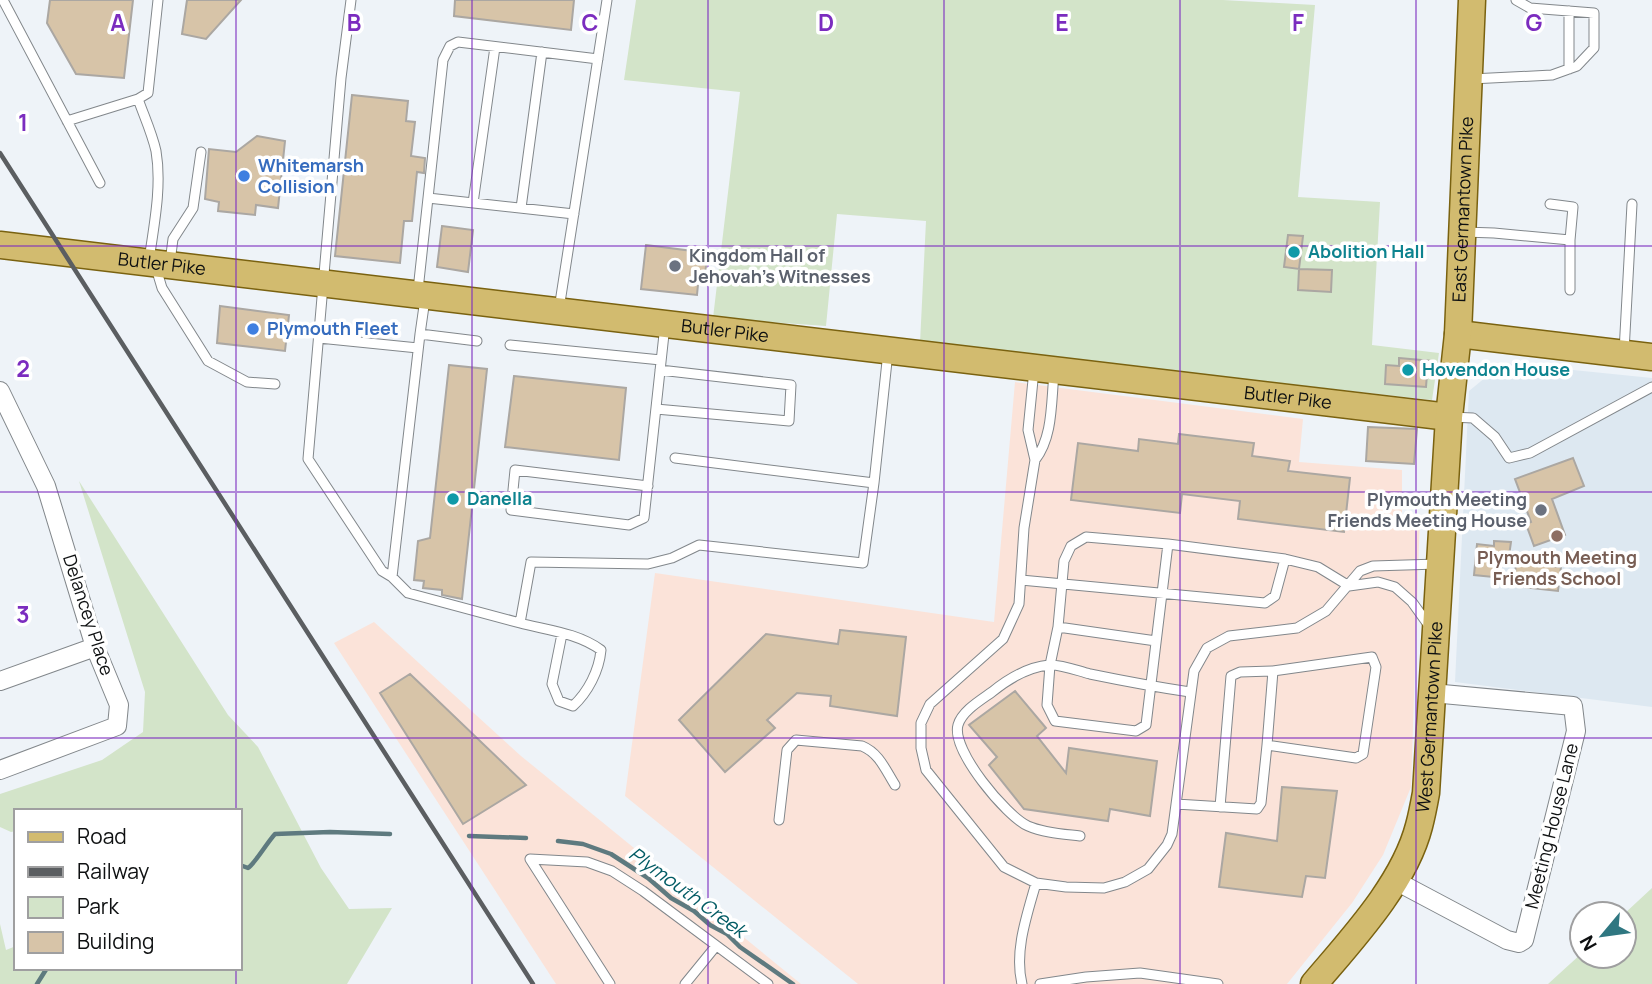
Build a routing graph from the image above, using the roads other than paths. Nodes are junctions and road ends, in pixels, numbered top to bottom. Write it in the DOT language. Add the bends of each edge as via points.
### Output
graph roads {
  1 [pos="3,0"];
  2 [pos="158,0"];
  3 [pos="351,0"];
  4 [pos="607,0"];
  5 [pos="1472,0"];
  6 [pos="1516,0"];
  7 [pos="1569,11"];
  8 [pos="495,47"];
  9 [pos="542,52"];
  10 [pos="598,59"];
  11 [pos="1569,69"];
  12 [pos="1469,79"];
  13 [pos="138,99"];
  14 [pos="67,121"];
  15 [pos="201,152"];
  16 [pos="100,183"];
  17 [pos="428,198"];
  18 [pos="473,203"];
  19 [pos="1550,204"];
  20 [pos="1632,204"];
  21 [pos="521,208"];
  22 [pos="574,214"];
  23 [pos="1462,232"];
  24 [pos="1570,240"];
  25 [pos="0,244"];
  26 [pos="157,262"];
  27 [pos="323,282"];
  28 [pos="1570,290"];
  29 [pos="422,294"];
  30 [pos="559,311"];
  31 [pos="665,323"];
  32 [pos="420,334"];
  33 [pos="1458,334"];
  34 [pos="319,338"];
  35 [pos="477,341"];
  36 [pos="510,345"];
  37 [pos="418,348"];
  38 [pos="888,350"];
  39 [pos="1624,354"];
  40 [pos="1652,357"];
  41 [pos="661,365"];
  42 [pos="1044,369"];
  43 [pos="275,384"];
  44 [pos="1652,387"];
  45 [pos="0,392"];
  46 [pos="656,409"];
  47 [pos="1449,417"];
  48 [pos="675,458"];
  49 [pos="1035,460"];
  50 [pos="874,483"];
  51 [pos="648,486"];
  52 [pos="1168,544"];
  53 [pos="1285,559"];
  54 [pos="1440,565"];
  55 [pos="392,576"];
  56 [pos="1021,580"];
  57 [pos="1062,582"];
  58 [pos="1349,586"];
  59 [pos="1162,592"];
  60 [pos="520,623"];
  61 [pos="1058,627"];
  62 [pos="562,634"];
  63 [pos="1436,635"];
  64 [pos="1156,640"];
  65 [pos="95,647"];
  66 [pos="1050,665"];
  67 [pos="1273,671"];
  68 [pos="0,681"];
  69 [pos="1150,687"];
  70 [pos="1190,692"];
  71 [pos="1432,693"];
  72 [pos="1267,745"];
  73 [pos="0,770"];
  74 [pos="895,785"];
  75 [pos="1176,804"];
  76 [pos="1220,807"];
  77 [pos="779,820"];
  78 [pos="1080,836"];
  79 [pos="1394,880"];
  80 [pos="1035,883"];
  81 [pos="716,946"];
  82 [pos="610,984"];
  83 [pos="685,984"];
  84 [pos="768,984"];
  85 [pos="1022,984"];
  86 [pos="1040,984"];
  87 [pos="1218,984"];
  88 [pos="1314,984"];
  1 -- 14 [label="lane"];
  2 -- 13 [label="lane" via="148,93"];
  3 -- 27 [label="lane"];
  4 -- 10 [label="lane"];
  5 -- 12 [label="main road, East Germantown Pike"];
  6 -- 7 [label="lane" via="1530,8"];
  7 -- 11 [label="lane"];
  7 -- 11 [label="lane" via="1594,13 1594,48"];
  8 -- 9 [label="lane"];
  8 -- 17 [label="lane" via="458,42 446,52"];
  8 -- 18 [label="lane"];
  9 -- 10 [label="lane"];
  9 -- 21 [label="lane"];
  10 -- 22 [label="lane"];
  11 -- 12 [label="lane" via="1552,75"];
  12 -- 23 [label="main road, East Germantown Pike"];
  13 -- 14 [label="lane"];
  13 -- 26 [label="lane" via="157,161"];
  14 -- 16 [label="lane"];
  15 -- 26 [label="lane" via="192,208"];
  17 -- 18 [label="lane"];
  17 -- 29 [label="lane"];
  18 -- 21 [label="lane"];
  19 -- 24 [label="lane" via="1573,207"];
  20 -- 39 [label="lane"];
  21 -- 22 [label="lane"];
  22 -- 30 [label="lane"];
  23 -- 24 [label="lane"];
  23 -- 33 [label="main road, East Germantown Pike"];
  24 -- 28 [label="lane"];
  25 -- 26 [label="main road, Butler Pike"];
  26 -- 27 [label="main road, Butler Pike"];
  26 -- 43 [label="lane" via="162,288 208,361 247,382"];
  27 -- 29 [label="main road, Butler Pike"];
  27 -- 34 [label="lane"];
  29 -- 30 [label="main road, Butler Pike"];
  29 -- 32 [label="lane"];
  30 -- 31 [label="main road, Butler Pike"];
  31 -- 38 [label="main road, Butler Pike"];
  31 -- 41 [label="lane"];
  32 -- 35 [label="lane"];
  32 -- 37 [label="lane"];
  33 -- 39 [label="main road"];
  33 -- 47 [label="main road, East Germantown Pike"];
  34 -- 37 [label="lane"];
  34 -- 55 [label="lane" via="308,459 382,571"];
  36 -- 41 [label="lane"];
  37 -- 55 [label="lane"];
  38 -- 42 [label="main road, Butler Pike"];
  38 -- 50 [label="lane"];
  39 -- 40 [label="main road"];
  41 -- 46 [label="lane"];
  41 -- 46 [label="lane" via="791,385 789,421"];
  42 -- 47 [label="main road, Butler Pike"];
  42 -- 49 [label="lane" via="1028,430"];
  42 -- 49 [label="lane" via="1049,426 1043,450"];
  44 -- 47 [label="lane" via="1530,453 1509,458 1495,437 1473,418"];
  45 -- 65 [label="street, Delancey Place" via="46,486"];
  46 -- 51 [label="lane"];
  47 -- 54 [label="main road, West Germantown Pike"];
  48 -- 50 [label="lane"];
  49 -- 56 [label="lane"];
  50 -- 60 [label="lane" via="863,563 699,545 648,564 531,562"];
  51 -- 51 [label="lane" via="644,518 629,525 511,510 515,470"];
  52 -- 53 [label="lane"];
  52 -- 57 [label="lane" via="1086,537 1065,554"];
  52 -- 59 [label="lane"];
  53 -- 58 [label="lane" via="1318,567"];
  53 -- 59 [label="lane" via="1275,596 1265,603"];
  54 -- 58 [label="lane" via="1373,566 1360,571"];
  54 -- 63 [label="main road, West Germantown Pike"];
  55 -- 60 [label="lane" via="408,593"];
  56 -- 57 [label="lane"];
  56 -- 80 [label="lane" via="1019,604 1003,639 930,704 921,723 921,748 926,770 990,851 1004,867"];
  57 -- 59 [label="lane"];
  57 -- 61 [label="lane"];
  58 -- 63 [label="lane" via="1378,582 1395,587"];
  58 -- 70 [label="lane" via="1326,611 1297,628 1228,636 1207,648 1194,671"];
  59 -- 64 [label="lane"];
  60 -- 62 [label="lane"];
  61 -- 64 [label="lane"];
  61 -- 66 [label="lane"];
  62 -- 62 [label="lane" via="589,640 601,650 600,664 573,706 559,701 552,684"];
  63 -- 71 [label="main road, West Germantown Pike"];
  64 -- 69 [label="lane"];
  65 -- 68 [label="street"];
  65 -- 73 [label="street, Delancey Place" via="119,705 117,726"];
  66 -- 69 [label="lane"];
  66 -- 69 [label="lane" via="1048,710 1055,721 1063,723 1139,731 1146,726"];
  66 -- 78 [label="lane" via="1004,682 963,716 958,736 974,768 1018,820 1041,830"];
  67 -- 72 [label="lane"];
  67 -- 72 [label="lane" via="1372,657 1376,667 1363,754 1356,758"];
  67 -- 76 [label="lane" via="1231,676"];
  69 -- 70 [label="lane"];
  70 -- 75 [label="lane"];
  71 -- 79 [label="main road, West Germantown Pike" via="1419,827"];
  71 -- 79 [label="street, Meeting House Lane" via="1573,706 1576,730 1524,940 1507,940"];
  72 -- 76 [label="lane" via="1257,809"];
  74 -- 77 [label="lane" via="871,750 796,740 787,750"];
  75 -- 76 [label="lane"];
  75 -- 80 [label="lane" via="1167,845 1148,869 1125,882 1104,888"];
  79 -- 88 [label="main road, West Germantown Pike"];
  80 -- 85 [label="lane" via="1023,929"];
  81 -- 82 [label="lane" via="612,871 587,862 530,859"];
  81 -- 83 [label="lane"];
  81 -- 84 [label="lane"];
  86 -- 87 [label="lane" via="1140,974"];
}
